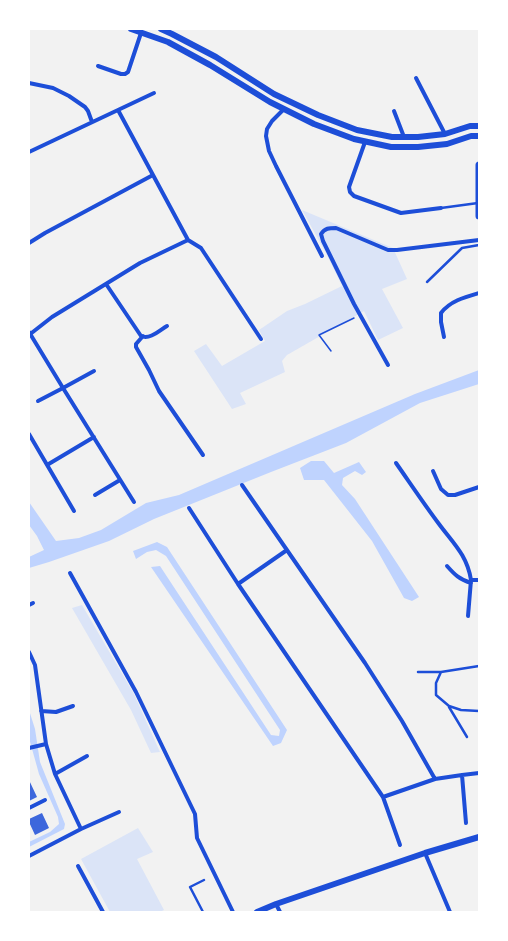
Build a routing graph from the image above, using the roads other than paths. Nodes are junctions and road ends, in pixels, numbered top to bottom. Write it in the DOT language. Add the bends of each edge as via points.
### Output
graph roads {
  1 [pos="130,29"];
  2 [pos="160,29"];
  3 [pos="172,31"];
  4 [pos="141,33"];
  5 [pos="168,42"];
  6 [pos="216,57"];
  7 [pos="98,66"];
  8 [pos="210,66"];
  9 [pos="416,78"];
  10 [pos="29,83"];
  11 [pos="154,93"];
  12 [pos="284,109"];
  13 [pos="118,110"];
  14 [pos="394,111"];
  15 [pos="92,122"];
  16 [pos="347,126"];
  17 [pos="479,126"];
  18 [pos="367,132"];
  19 [pos="445,134"];
  20 [pos="343,135"];
  21 [pos="479,136"];
  22 [pos="404,137"];
  23 [pos="365,142"];
  24 [pos="29,152"];
  25 [pos="479,164"];
  26 [pos="153,175"];
  27 [pos="478,202"];
  28 [pos="441,208"];
  29 [pos="479,216"];
  30 [pos="188,240"];
  31 [pos="479,240"];
  32 [pos="29,243"];
  33 [pos="479,245"];
  34 [pos="322,256"];
  35 [pos="428,282"];
  36 [pos="106,284"];
  37 [pos="479,293"];
  38 [pos="168,326"];
  39 [pos="29,334"];
  40 [pos="143,336"];
  41 [pos="444,336"];
  42 [pos="261,339"];
  43 [pos="388,365"];
  44 [pos="94,371"];
  45 [pos="63,388"];
  46 [pos="38,401"];
  47 [pos="29,434"];
  48 [pos="94,438"];
  49 [pos="202,455"];
  50 [pos="396,462"];
  51 [pos="47,465"];
  52 [pos="433,471"];
  53 [pos="120,480"];
  54 [pos="242,485"];
  55 [pos="479,487"];
  56 [pos="95,495"];
  57 [pos="134,502"];
  58 [pos="188,508"];
  59 [pos="74,511"];
  60 [pos="287,550"];
  61 [pos="447,566"];
  62 [pos="70,573"];
  63 [pos="479,580"];
  64 [pos="471,581"];
  65 [pos="238,584"];
  66 [pos="468,616"];
  67 [pos="29,652"];
  68 [pos="479,666"];
  69 [pos="418,672"];
  70 [pos="441,672"];
  71 [pos="73,706"];
  72 [pos="449,706"];
  73 [pos="41,711"];
  74 [pos="479,711"];
  75 [pos="467,737"];
  76 [pos="46,744"];
  77 [pos="30,748"];
  78 [pos="87,756"];
  79 [pos="479,773"];
  80 [pos="54,774"];
  81 [pos="462,775"];
  82 [pos="435,779"];
  83 [pos="383,797"];
  84 [pos="45,800"];
  85 [pos="29,808"];
  86 [pos="119,812"];
  87 [pos="466,822"];
  88 [pos="81,829"];
  89 [pos="479,837"];
  90 [pos="400,845"];
  91 [pos="425,853"];
  92 [pos="29,856"];
  93 [pos="78,866"];
  94 [pos="204,880"];
  95 [pos="276,904"];
  96 [pos="103,912"];
  97 [pos="203,912"];
  98 [pos="233,912"];
  99 [pos="257,912"];
  100 [pos="280,912"];
  101 [pos="450,912"];
  1 -- 4 [label="street"];
  2 -- 3 [label="street"];
  3 -- 5 [label="street"];
  3 -- 6 [label="street"];
  4 -- 5 [label="street"];
  4 -- 7 [label="street" via="128,72 121,74"];
  5 -- 8 [label="street"];
  6 -- 8 [label="street"];
  6 -- 16 [label="street" via="274,94"];
  8 -- 12 [label="street"];
  9 -- 19 [label="street"];
  10 -- 15 [label="street" via="53,88 69,96 88,111"];
  11 -- 13 [label="street"];
  12 -- 20 [label="street"];
  12 -- 34 [label="street" via="267,129 269,151"];
  13 -- 15 [label="street"];
  13 -- 26 [label="street"];
  14 -- 22 [label="street"];
  15 -- 24 [label="street"];
  16 -- 18 [label="street"];
  16 -- 20 [label="street"];
  17 -- 19 [label="street" via="470,126"];
  18 -- 22 [label="street"];
  18 -- 23 [label="street"];
  19 -- 22 [label="street"];
  20 -- 23 [label="street"];
  21 -- 23 [label="street" via="447,144 418,147 391,147"];
  23 -- 28 [label="street" via="349,186 354,196 401,213"];
  25 -- 27 [label="main road"];
  26 -- 30 [label="street"];
  26 -- 32 [label="street"];
  27 -- 28 [label="lane"];
  27 -- 29 [label="main road"];
  30 -- 36 [label="street" via="140,263"];
  30 -- 42 [label="street" via="201,248"];
  31 -- 43 [label="street" via="388,250 336,228 324,230 321,234 354,304"];
  33 -- 35 [label="lane" via="462,248"];
  36 -- 39 [label="street"];
  36 -- 40 [label="street"];
  37 -- 41 [label="street" via="456,300 444,309 441,313"];
  38 -- 40 [label="street" via="149,337"];
  39 -- 45 [label="street"];
  40 -- 49 [label="street" via="136,347 156,385"];
  44 -- 45 [label="street"];
  45 -- 46 [label="street"];
  45 -- 48 [label="street"];
  47 -- 51 [label="street"];
  48 -- 51 [label="street"];
  48 -- 53 [label="street"];
  50 -- 64 [label="street" via="461,552 470,571"];
  51 -- 59 [label="street"];
  52 -- 55 [label="street" via="441,489 448,494 455,495"];
  53 -- 56 [label="street"];
  53 -- 57 [label="street"];
  54 -- 60 [label="street"];
  58 -- 65 [label="street"];
  60 -- 65 [label="street"];
  60 -- 82 [label="street" via="402,721"];
  61 -- 64 [label="street" via="462,580"];
  62 -- 98 [label="street" via="136,692 196,814 197,838"];
  63 -- 64 [label="street"];
  64 -- 66 [label="street"];
  65 -- 83 [label="street"];
  67 -- 73 [label="street" via="35,665"];
  68 -- 70 [label="lane"];
  69 -- 70 [label="lane"];
  70 -- 72 [label="lane" via="436,682 436,695"];
  71 -- 73 [label="street" via="56,712"];
  72 -- 74 [label="lane"];
  72 -- 75 [label="lane"];
  73 -- 76 [label="street"];
  76 -- 77 [label="street"];
  76 -- 80 [label="street"];
  78 -- 80 [label="street"];
  79 -- 81 [label="street"];
  80 -- 88 [label="street"];
  81 -- 82 [label="street"];
  81 -- 87 [label="street"];
  82 -- 83 [label="street"];
  83 -- 90 [label="street"];
  84 -- 85 [label="street"];
  86 -- 88 [label="street"];
  88 -- 92 [label="street"];
  89 -- 91 [label="street"];
  91 -- 95 [label="street"];
  91 -- 101 [label="street"];
  93 -- 96 [label="street"];
  94 -- 97 [label="lane" via="190,887"];
  95 -- 99 [label="street"];
  95 -- 100 [label="street"];
}
